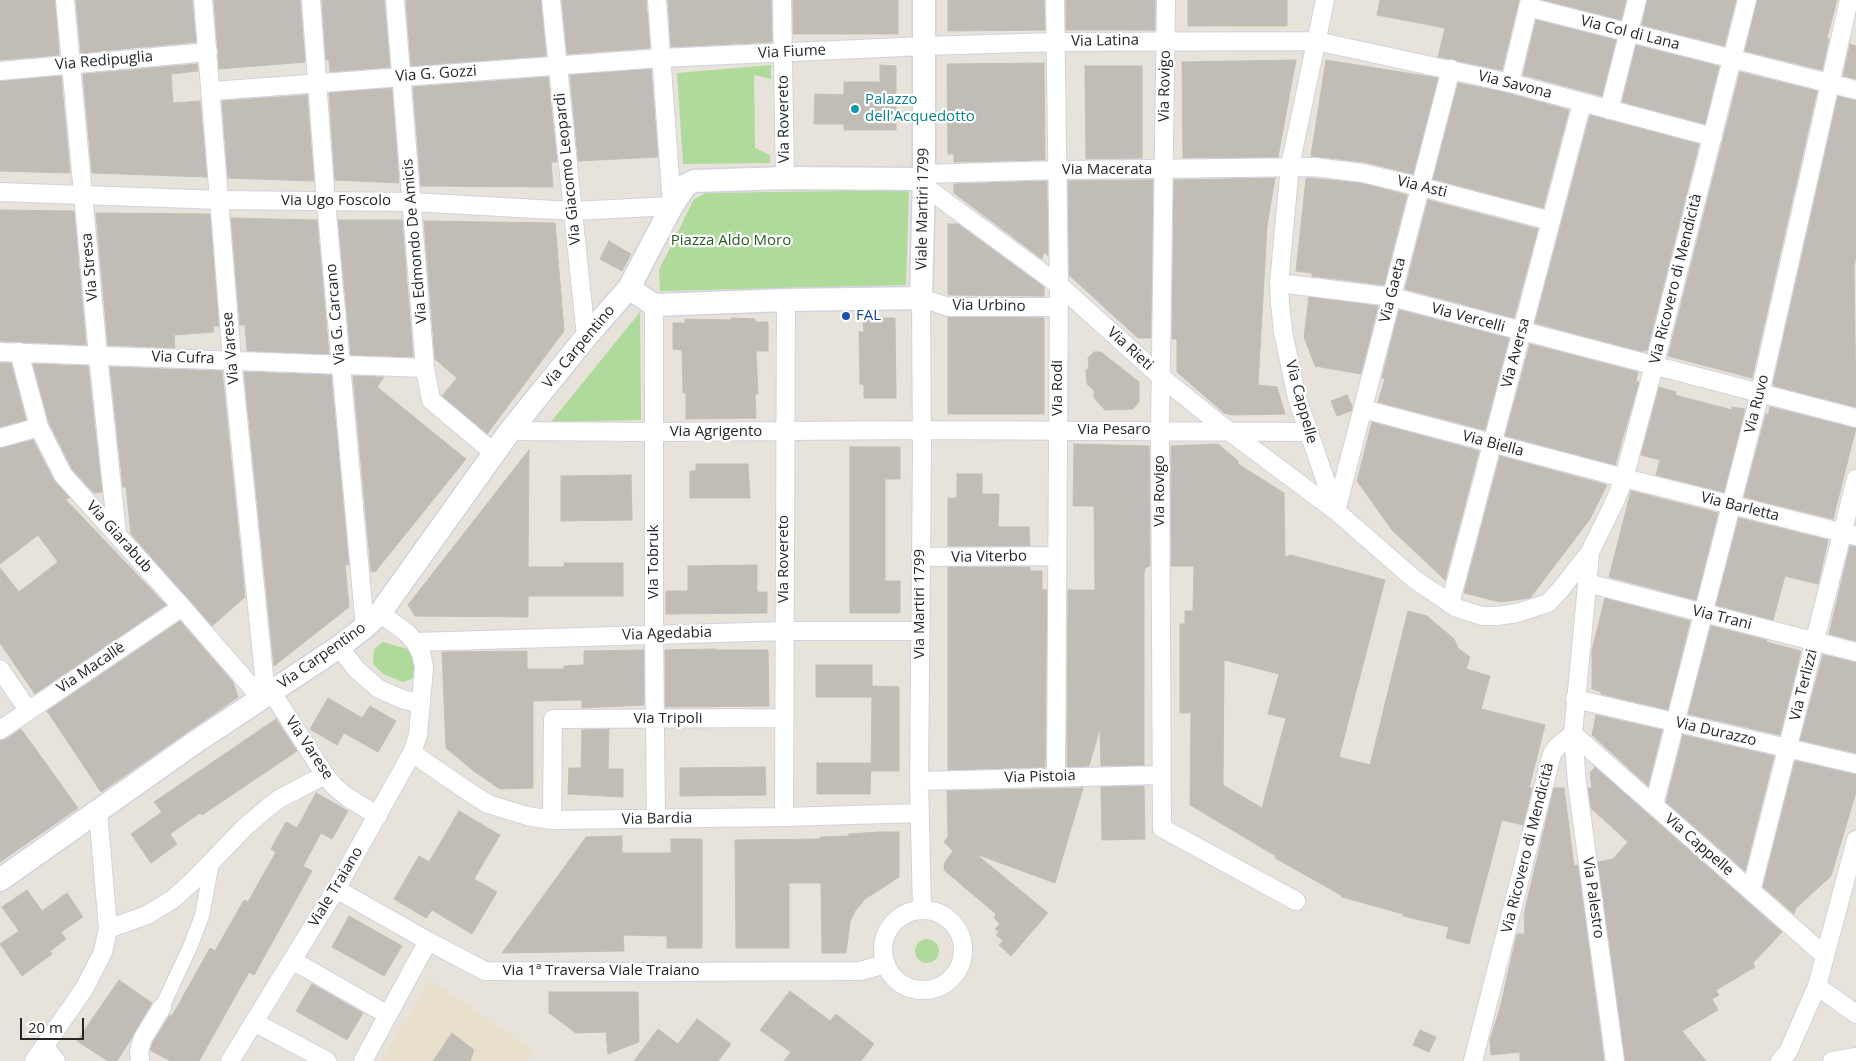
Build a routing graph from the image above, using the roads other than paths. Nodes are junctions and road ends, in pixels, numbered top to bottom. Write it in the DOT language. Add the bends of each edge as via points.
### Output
graph roads {
  1 [pos="64,0"];
  2 [pos="204,0"];
  3 [pos="311,0"];
  4 [pos="395,0"];
  5 [pos="551,0"];
  6 [pos="657,0"];
  7 [pos="782,0"];
  8 [pos="924,0"];
  9 [pos="1055,0"];
  10 [pos="1166,0"];
  11 [pos="1325,0"];
  12 [pos="1637,0"];
  13 [pos="1747,0"];
  14 [pos="1849,0"];
  15 [pos="1529,3"];
  16 [pos="1628,32"];
  17 [pos="1166,41"];
  18 [pos="1316,41"];
  19 [pos="1055,42"];
  20 [pos="924,46"];
  21 [pos="208,52"];
  22 [pos="783,53"];
  23 [pos="661,58"];
  24 [pos="1732,59"];
  25 [pos="70,64"];
  26 [pos="558,66"];
  27 [pos="1451,69"];
  28 [pos="0,71"];
  29 [pos="401,76"];
  30 [pos="318,83"];
  31 [pos="1510,83"];
  32 [pos="1830,83"];
  33 [pos="1856,90"];
  34 [pos="212,91"];
  35 [pos="1582,103"];
  36 [pos="1609,110"];
  37 [pos="1712,137"];
  38 [pos="1290,166"];
  39 [pos="1058,170"];
  40 [pos="1164,170"];
  41 [pos="785,178"];
  42 [pos="924,180"];
  43 [pos="1420,186"];
  44 [pos="0,192"];
  45 [pos="83,194"];
  46 [pos="220,200"];
  47 [pos="326,202"];
  48 [pos="412,202"];
  49 [pos="672,206"];
  50 [pos="573,211"];
  51 [pos="1551,221"];
  52 [pos="1279,282"];
  53 [pos="1059,286"];
  54 [pos="630,288"];
  55 [pos="921,298"];
  56 [pos="1392,298"];
  57 [pos="786,300"];
  58 [pos="654,305"];
  59 [pos="1059,307"];
  60 [pos="1522,332"];
  61 [pos="586,337"];
  62 [pos="0,352"];
  63 [pos="19,352"];
  64 [pos="98,355"];
  65 [pos="232,360"];
  66 [pos="341,365"];
  67 [pos="1654,366"];
  68 [pos="425,368"];
  69 [pos="1160,376"];
  70 [pos="1760,394"];
  71 [pos="1363,409"];
  72 [pos="1856,418"];
  73 [pos="39,427"];
  74 [pos="921,430"];
  75 [pos="1058,430"];
  76 [pos="1160,430"];
  77 [pos="510,431"];
  78 [pos="1229,431"];
  79 [pos="655,432"];
  80 [pos="785,432"];
  81 [pos="1308,432"];
  82 [pos="0,438"];
  83 [pos="1492,444"];
  84 [pos="494,452"];
  85 [pos="1624,478"];
  86 [pos="1856,479"];
  87 [pos="1732,505"];
  88 [pos="1336,511"];
  89 [pos="117,534"];
  90 [pos="1849,534"];
  91 [pos="1057,556"];
  92 [pos="920,557"];
  93 [pos="1582,576"];
  94 [pos="1450,604"];
  95 [pos="182,607"];
  96 [pos="1704,613"];
  97 [pos="372,620"];
  98 [pos="784,631"];
  99 [pos="920,631"];
  100 [pos="654,634"];
  101 [pos="415,642"];
  102 [pos="1815,642"];
  103 [pos="339,647"];
  104 [pos="1856,652"];
  105 [pos="0,669"];
  106 [pos="266,695"];
  107 [pos="1575,699"];
  108 [pos="420,704"];
  109 [pos="28,710"];
  110 [pos="784,718"];
  111 [pos="655,719"];
  112 [pos="1676,723"];
  113 [pos="0,730"];
  114 [pos="1573,734"];
  115 [pos="1788,748"];
  116 [pos="412,753"];
  117 [pos="1856,764"];
  118 [pos="325,775"];
  119 [pos="1161,775"];
  120 [pos="1056,777"];
  121 [pos="919,781"];
  122 [pos="1654,805"];
  123 [pos="98,811"];
  124 [pos="920,813"];
  125 [pos="378,816"];
  126 [pos="784,817"];
  127 [pos="656,819"];
  128 [pos="552,820"];
  129 [pos="1856,840"];
  130 [pos="212,862"];
  131 [pos="0,880"];
  132 [pos="336,889"];
  133 [pos="1751,891"];
  134 [pos="1296,901"];
  135 [pos="922,910"];
  136 [pos="108,929"];
  137 [pos="428,941"];
  138 [pos="1824,955"];
  139 [pos="292,960"];
  140 [pos="886,964"];
  141 [pos="1817,986"];
  142 [pos="162,1007"];
  143 [pos="1856,1014"];
  144 [pos="388,1015"];
  145 [pos="254,1022"];
  146 [pos="45,1047"];
  147 [pos="1856,1057"];
  148 [pos="34,1061"];
  149 [pos="56,1061"];
  150 [pos="140,1061"];
  151 [pos="230,1061"];
  152 [pos="326,1061"];
  153 [pos="363,1061"];
  154 [pos="1472,1061"];
  155 [pos="1615,1061"];
  156 [pos="1780,1061"];
  157 [pos="1832,1061"];
  1 -- 25 [label="street, Via Stresa"];
  2 -- 21 [label="street, Via Varese"];
  3 -- 30 [label="street, Via G. Carcano"];
  4 -- 29 [label="street, Via Edmondo De Amicis"];
  5 -- 26 [label="street, Via Giacomo Leopardi"];
  6 -- 23 [label="street"];
  7 -- 22 [label="street, Via Rovereto"];
  8 -- 20 [label="street, Viale Martiri 1799"];
  9 -- 19 [label="street, Via Rodi"];
  10 -- 17 [label="street, Via Rovigo"];
  11 -- 18 [label="street, Via Cappelle"];
  12 -- 16 [label="street"];
  13 -- 24 [label="street, Via Ricovero di Mendicità"];
  14 -- 32 [label="street, Via Ruvo"];
  15 -- 16 [label="street, Via Col di Lana"];
  15 -- 31 [label="street"];
  16 -- 24 [label="street, Via Col di Lana"];
  16 -- 36 [label="street"];
  17 -- 18 [label="street, Via Latina"];
  17 -- 19 [label="street, Via Latina"];
  17 -- 40 [label="street, Via Rovigo"];
  18 -- 27 [label="street, Via Savona"];
  18 -- 38 [label="street, Via Cappelle"];
  19 -- 20 [label="street, Via Latina"];
  19 -- 39 [label="street, Via Rodi"];
  20 -- 22 [label="street, Via Fiume"];
  20 -- 42 [label="street, Viale Martiri 1799"];
  21 -- 25 [label="street, Via Redipuglia"];
  21 -- 34 [label="street, Via Varese"];
  22 -- 23 [label="street, Via Fiume"];
  22 -- 41 [label="street, Via Rovereto"];
  23 -- 26 [label="street, Via G. Gozzi"];
  23 -- 49 [label="street"];
  24 -- 32 [label="street, Via Col di Lana"];
  24 -- 37 [label="street, Via Ricovero di Mendicità"];
  25 -- 28 [label="street, Via Redipuglia"];
  25 -- 45 [label="street, Via Stresa"];
  26 -- 29 [label="street, Via G. Gozzi"];
  26 -- 50 [label="street, Via Giacomo Leopardi"];
  27 -- 31 [label="street, Via Savona"];
  27 -- 43 [label="street, Via Gaeta"];
  29 -- 30 [label="street, Via G. Gozzi"];
  29 -- 48 [label="street, Via Edmondo De Amicis"];
  30 -- 34 [label="street, Via G. Gozzi"];
  30 -- 47 [label="street, Via G. Carcano"];
  31 -- 35 [label="street, Via Savona"];
  32 -- 33 [label="street, Via Col di Lana"];
  32 -- 70 [label="street, Via Ruvo"];
  34 -- 46 [label="street, Via Varese"];
  35 -- 36 [label="street, Via Savona"];
  35 -- 51 [label="street, Via Aversa"];
  36 -- 37 [label="street, Via Savona"];
  37 -- 67 [label="street, Via Ricovero di Mendicità"];
  38 -- 40 [label="street, Via Macerata"];
  38 -- 43 [label="street, Via Asti" via="1363,173"];
  38 -- 52 [label="street, Via Cappelle"];
  39 -- 40 [label="street, Via Macerata"];
  39 -- 42 [label="street, Via Macerata"];
  39 -- 53 [label="street, Via Rodi"];
  40 -- 69 [label="street, Via Rovigo"];
  41 -- 42 [label="street"];
  41 -- 49 [label="street" via="694,181 686,185"];
  42 -- 53 [label="street, Via Rieti"];
  42 -- 55 [label="street, Viale Martiri 1799"];
  43 -- 51 [label="street, Via Asti"];
  43 -- 56 [label="street, Via Gaeta"];
  44 -- 45 [label="street, Via Ugo Foscolo"];
  45 -- 46 [label="street, Via Ugo Foscolo"];
  45 -- 64 [label="street, Via Stresa"];
  46 -- 47 [label="street, Via Ugo Foscolo"];
  46 -- 65 [label="street, Via Varese"];
  47 -- 48 [label="street, Via Ugo Foscolo"];
  47 -- 66 [label="street, Via G. Carcano"];
  48 -- 50 [label="street, Via Ugo Foscolo"];
  48 -- 68 [label="street, Via Edmondo De Amicis"];
  49 -- 50 [label="street, Via Ugo Foscolo"];
  49 -- 54 [label="street"];
  50 -- 61 [label="street, Via Giacomo Leopardi"];
  51 -- 60 [label="street, Via Aversa"];
  52 -- 56 [label="street, Via Vercelli"];
  52 -- 81 [label="street, Via Cappelle" via="1283,332"];
  53 -- 59 [label="street, Via Rodi"];
  53 -- 69 [label="street, Via Rieti"];
  54 -- 58 [label="street"];
  54 -- 61 [label="street, Via Carpentino"];
  55 -- 57 [label="street"];
  55 -- 59 [label="street, Via Urbino" via="949,306"];
  55 -- 74 [label="street, Via Martiri 1799"];
  56 -- 60 [label="street, Via Vercelli"];
  56 -- 71 [label="street, Via Gaeta"];
  57 -- 58 [label="street"];
  57 -- 80 [label="street, Via Rovereto"];
  58 -- 79 [label="street, Via Tobruk"];
  59 -- 75 [label="street, Via Rodi"];
  60 -- 67 [label="street, Via Vercelli"];
  60 -- 83 [label="street, Via Aversa"];
  61 -- 77 [label="street, Via Carpentino"];
  62 -- 63 [label="street, Via Cufra"];
  63 -- 64 [label="street, Via Cufra"];
  63 -- 73 [label="street, Via Giarabub"];
  64 -- 65 [label="street, Via Cufra"];
  64 -- 89 [label="street, Via Stresa"];
  65 -- 66 [label="street, Via Cufra"];
  65 -- 106 [label="street, Via Varese"];
  66 -- 68 [label="street, Via Cufra"];
  66 -- 97 [label="street, Via G. Carcano"];
  67 -- 70 [label="street, Via Vercelli"];
  67 -- 85 [label="street, Via Ricovero di Mendicità"];
  68 -- 84 [label="street, Via Edmondo De Amicis" via="431,400"];
  69 -- 76 [label="street, Via Rovigo"];
  69 -- 78 [label="street, Via Rieti"];
  70 -- 72 [label="street, Via Vercelli"];
  70 -- 87 [label="street, Via Ruvo"];
  71 -- 83 [label="street, Via Biella"];
  71 -- 88 [label="street, Via Gaeta"];
  73 -- 82 [label="street"];
  73 -- 89 [label="street, Via Giarabub" via="63,474"];
  74 -- 75 [label="street, Via Pesaro"];
  74 -- 80 [label="street, Via Agrigento"];
  74 -- 92 [label="street, Via Martiri 1799"];
  75 -- 76 [label="street, Via Pesaro"];
  75 -- 91 [label="street, Via Rodi"];
  76 -- 78 [label="street, Via Pesaro"];
  76 -- 119 [label="street, Via Rovigo"];
  77 -- 79 [label="street, Via Agrigento"];
  77 -- 84 [label="street, Via Carpentino"];
  78 -- 81 [label="street, Via Pesaro"];
  78 -- 88 [label="street, Via Rieti"];
  79 -- 80 [label="street, Via Agrigento"];
  79 -- 100 [label="street, Via Tobruk"];
  80 -- 98 [label="street, Via Rovereto"];
  81 -- 88 [label="street, Via Cappelle"];
  83 -- 85 [label="street, Via Biella"];
  83 -- 94 [label="street, Via Aversa"];
  84 -- 97 [label="street, Via Carpentino"];
  85 -- 87 [label="street, Via Barletta"];
  85 -- 93 [label="street, Via Ricovero di Mendicità"];
  86 -- 90 [label="street, Via Terlizzi"];
  87 -- 90 [label="street, Via Barletta"];
  87 -- 96 [label="street, Via Ruvo"];
  88 -- 94 [label="street, Via Cappelle" via="1414,579"];
  89 -- 95 [label="street, Via Giarabub"];
  90 -- 102 [label="street, Via Terlizzi"];
  91 -- 92 [label="street, Via Viterbo"];
  91 -- 120 [label="street, Via Rodi"];
  92 -- 99 [label="street, Via Martiri 1799"];
  93 -- 94 [label="street, Via Cappelle" via="1548,602 1517,613 1482,616"];
  93 -- 96 [label="street, Via Trani"];
  93 -- 107 [label="street, Via Ricovero di Mendicità"];
  95 -- 106 [label="street, Via Giarabub"];
  95 -- 109 [label="street, Via Macallè"];
  96 -- 102 [label="street, Via Trani"];
  96 -- 112 [label="street, Via Ruvo"];
  97 -- 101 [label="street, Viale Traiano" via="406,633"];
  97 -- 103 [label="street, Via Carpentino"];
  98 -- 99 [label="street, Via Agedabia"];
  98 -- 100 [label="street, Via Agedabia"];
  98 -- 110 [label="street, Via Rovereto"];
  99 -- 121 [label="street, Via Martiri 1799"];
  100 -- 101 [label="street, Via Agedabia"];
  100 -- 111 [label="street, Via Tobruk"];
  101 -- 108 [label="street, Viale Traiano" via="424,668"];
  102 -- 104 [label="street, Via Trani"];
  102 -- 115 [label="street, Via Terlizzi"];
  103 -- 106 [label="street, Via Carpentino"];
  103 -- 108 [label="street" via="357,670 379,689"];
  105 -- 109 [label="street"];
  106 -- 118 [label="street, Via Varese"];
  106 -- 123 [label="street, Via Carpentino"];
  107 -- 112 [label="street, Via Durazzo"];
  107 -- 114 [label="street, Via Ricovero di Mendicità"];
  108 -- 116 [label="street, Viale Traiano" via="418,735"];
  109 -- 113 [label="street, Via Macallè"];
  110 -- 111 [label="street, Via Tripoli"];
  110 -- 126 [label="street, Via Rovereto"];
  111 -- 127 [label="street, Via Tobruk"];
  111 -- 128 [label="street, Via Tripoli" via="553,720"];
  112 -- 115 [label="street, Via Durazzo"];
  112 -- 122 [label="street, Via Ruvo"];
  114 -- 122 [label="street, Via Cappelle"];
  114 -- 154 [label="street, Via Ricovero di Mendicità" via="1552,754"];
  114 -- 155 [label="street, Via Palestro"];
  115 -- 117 [label="street, Via Durazzo"];
  115 -- 133 [label="street, Via Terlizzi"];
  116 -- 125 [label="street, Viale Traiano"];
  116 -- 128 [label="street, Via Bardia" via="488,804"];
  118 -- 125 [label="street, Via Varese" via="347,798"];
  118 -- 130 [label="street" via="279,799 244,828"];
  119 -- 120 [label="street, Via Pistoia"];
  119 -- 134 [label="street, Via Rovigo" via="1162,828"];
  120 -- 121 [label="street, Via Pistoia"];
  121 -- 124 [label="street, Via Martiri 1799"];
  122 -- 133 [label="street, Via Cappelle"];
  123 -- 131 [label="street, Via Carpentino"];
  123 -- 136 [label="street"];
  124 -- 126 [label="street, Via Bardia"];
  124 -- 135 [label="street, Via Martiri 1799"];
  125 -- 132 [label="street, Viale Traiano"];
  126 -- 127 [label="street, Via Bardia"];
  127 -- 128 [label="street, Via Bardia"];
  129 -- 138 [label="street"];
  130 -- 136 [label="street" via="173,899 147,915"];
  130 -- 142 [label="street" via="202,916"];
  132 -- 137 [label="street, Via 1ª Traversa Viale Traiano"];
  132 -- 139 [label="street, Viale Traiano"];
  133 -- 138 [label="street, Via Cappelle"];
  135 -- 140 [label="street" via="910,912 890,927 884,945"];
  135 -- 140 [label="street" via="942,914 957,928 963,954 959,967 940,986 926,990 902,983"];
  136 -- 146 [label="street" via="103,952 84,989"];
  137 -- 140 [label="street, Via 1ª Traversa Viale Traiano" via="485,971 860,971"];
  137 -- 144 [label="street"];
  138 -- 141 [label="street"];
  139 -- 144 [label="street"];
  139 -- 145 [label="street, Viale Traiano"];
  141 -- 143 [label="street"];
  141 -- 156 [label="street" via="1788,1052"];
  142 -- 150 [label="street" via="143,1038"];
  144 -- 153 [label="street"];
  145 -- 151 [label="street, Viale Traiano"];
  145 -- 152 [label="street"];
  146 -- 148 [label="street"];
  146 -- 149 [label="street"];
  147 -- 157 [label="street"];
}
